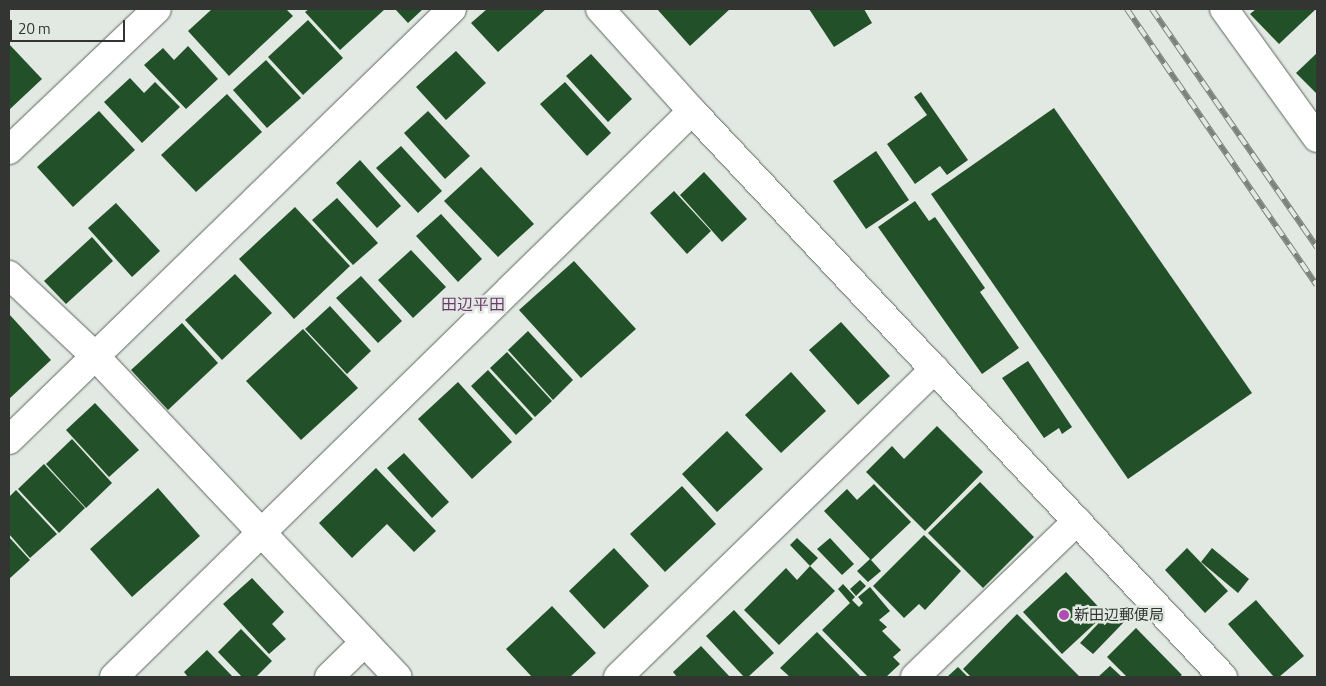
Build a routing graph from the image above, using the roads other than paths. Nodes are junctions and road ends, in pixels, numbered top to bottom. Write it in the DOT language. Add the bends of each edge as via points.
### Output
graph roads {
  1 [pos="157,9"];
  2 [pos="452,9"];
  3 [pos="600,9"];
  4 [pos="1224,9"];
  5 [pos="692,111"];
  6 [pos="1317,138"];
  7 [pos="9,150"];
  8 [pos="9,275"];
  9 [pos="95,356"];
  10 [pos="935,369"];
  11 [pos="9,440"];
  12 [pos="1077,521"];
  13 [pos="261,532"];
  14 [pos="365,642"];
  15 [pos="114,677"];
  16 [pos="329,677"];
  17 [pos="398,677"];
  18 [pos="618,677"];
  19 [pos="915,677"];
  20 [pos="1223,677"];
  1 -- 7 [label="street"];
  2 -- 9 [label="street"];
  3 -- 5 [label="street"];
  4 -- 6 [label="street"];
  5 -- 10 [label="street"];
  5 -- 13 [label="street"];
  8 -- 9 [label="street"];
  9 -- 11 [label="street"];
  9 -- 13 [label="street"];
  10 -- 12 [label="street"];
  10 -- 18 [label="street"];
  12 -- 19 [label="street"];
  12 -- 20 [label="street"];
  13 -- 14 [label="street"];
  13 -- 15 [label="street"];
  14 -- 16 [label="street"];
  14 -- 17 [label="street"];
}
